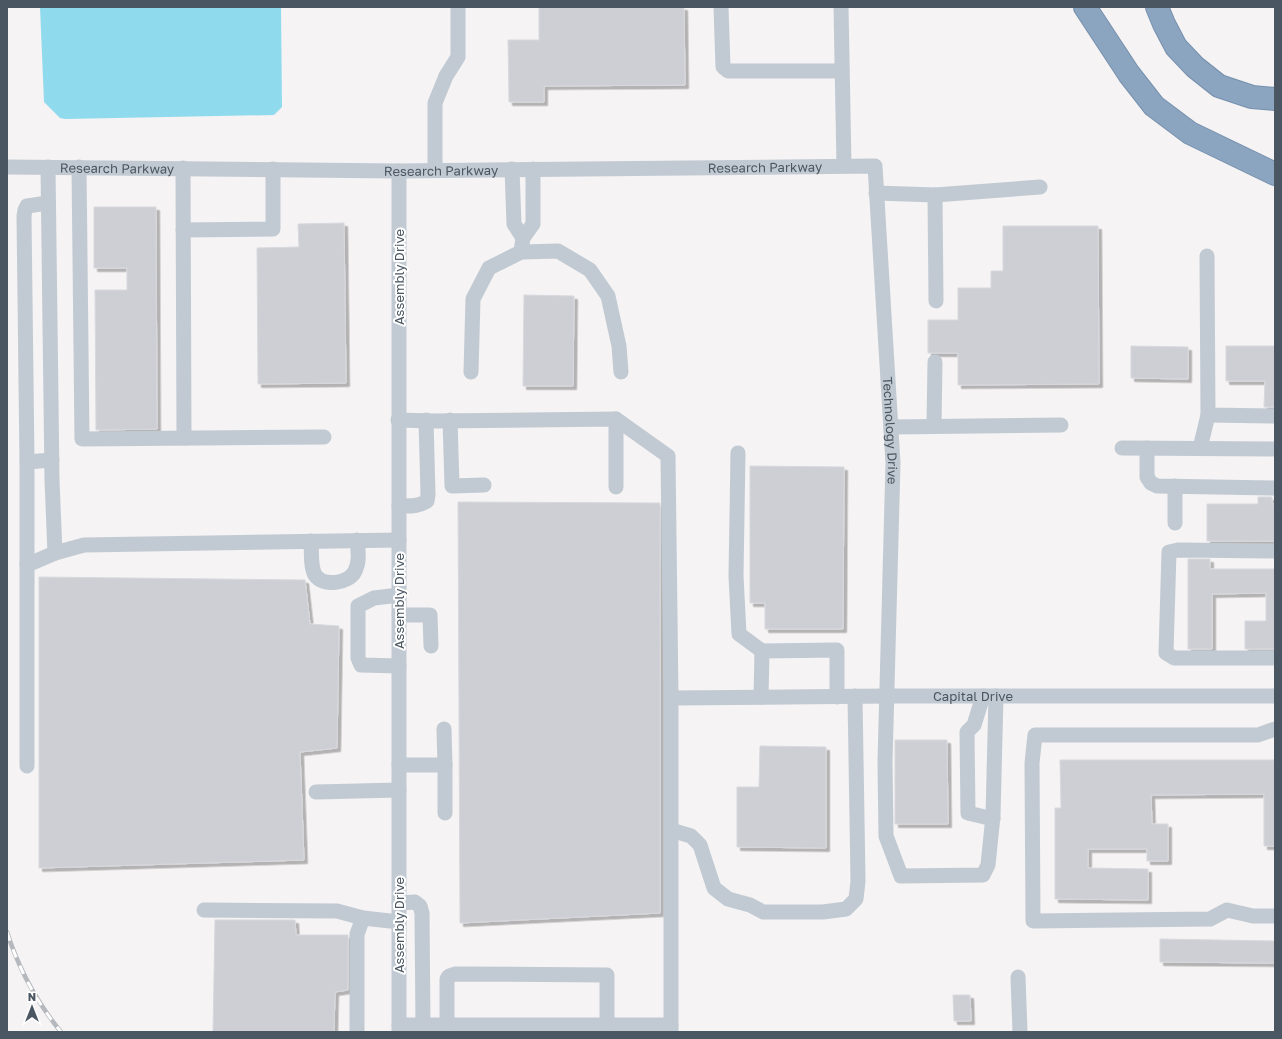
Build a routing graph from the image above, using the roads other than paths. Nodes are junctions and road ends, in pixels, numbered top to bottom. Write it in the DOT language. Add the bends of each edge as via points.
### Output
graph roads {
  1 [pos="458,7"];
  2 [pos="721,7"];
  3 [pos="841,7"];
  4 [pos="1085,7"];
  5 [pos="1157,7"];
  6 [pos="842,71"];
  7 [pos="1275,99"];
  8 [pos="844,166"];
  9 [pos="875,166"];
  10 [pos="7,167"];
  11 [pos="48,167"];
  12 [pos="79,167"];
  13 [pos="183,168"];
  14 [pos="273,169"];
  15 [pos="512,169"];
  16 [pos="533,169"];
  17 [pos="435,170"];
  18 [pos="399,171"];
  19 [pos="1275,174"];
  20 [pos="1040,187"];
  21 [pos="876,193"];
  22 [pos="935,195"];
  23 [pos="48,203"];
  24 [pos="183,230"];
  25 [pos="522,245"];
  26 [pos="1207,256"];
  27 [pos="936,301"];
  28 [pos="935,362"];
  29 [pos="471,372"];
  30 [pos="621,372"];
  31 [pos="1208,415"];
  32 [pos="1275,416"];
  33 [pos="398,420"];
  34 [pos="426,420"];
  35 [pos="450,420"];
  36 [pos="616,420"];
  37 [pos="1061,425"];
  38 [pos="934,426"];
  39 [pos="891,427"];
  40 [pos="324,437"];
  41 [pos="184,438"];
  42 [pos="1122,448"];
  43 [pos="1147,448"];
  44 [pos="1200,448"];
  45 [pos="1275,449"];
  46 [pos="738,453"];
  47 [pos="52,460"];
  48 [pos="27,462"];
  49 [pos="484,485"];
  50 [pos="1175,486"];
  51 [pos="616,487"];
  52 [pos="1275,488"];
  53 [pos="399,506"];
  54 [pos="1175,523"];
  55 [pos="358,540"];
  56 [pos="399,540"];
  57 [pos="311,541"];
  58 [pos="1275,551"];
  59 [pos="54,553"];
  60 [pos="27,565"];
  61 [pos="399,596"];
  62 [pos="399,615"];
  63 [pos="431,646"];
  64 [pos="762,651"];
  65 [pos="1275,658"];
  66 [pos="399,666"];
  67 [pos="855,696"];
  68 [pos="887,696"];
  69 [pos="990,696"];
  70 [pos="1275,696"];
  71 [pos="761,697"];
  72 [pos="837,697"];
  73 [pos="671,698"];
  74 [pos="444,729"];
  75 [pos="1275,729"];
  76 [pos="399,765"];
  77 [pos="445,765"];
  78 [pos="27,766"];
  79 [pos="399,790"];
  80 [pos="316,792"];
  81 [pos="445,813"];
  82 [pos="993,819"];
  83 [pos="671,830"];
  84 [pos="399,903"];
  85 [pos="204,910"];
  86 [pos="1275,916"];
  87 [pos="363,918"];
  88 [pos="399,922"];
  89 [pos="1018,977"];
  90 [pos="423,1025"];
  91 [pos="447,1025"];
  92 [pos="607,1025"];
  93 [pos="399,1028"];
  94 [pos="671,1028"];
  95 [pos="357,1032"];
  96 [pos="1020,1032"];
  1 -- 17 [label="street" via="458,57 446,76 435,104"];
  2 -- 6 [label="street" via="722,67 728,71"];
  3 -- 6 [label="street"];
  4 -- 19 [label="highway" via="1129,74 1154,106 1190,133"];
  5 -- 7 [label="highway" via="1176,47 1218,86 1252,97"];
  6 -- 8 [label="street"];
  8 -- 9 [label="street, Research Parkway"];
  8 -- 16 [label="street, Research Parkway"];
  9 -- 21 [label="street, Technology Drive"];
  10 -- 11 [label="street, Research Parkway"];
  11 -- 12 [label="street, Research Parkway"];
  11 -- 23 [label="street"];
  12 -- 13 [label="street, Research Parkway"];
  12 -- 41 [label="street" via="82,439"];
  13 -- 14 [label="street, Research Parkway"];
  13 -- 24 [label="street"];
  14 -- 18 [label="street, Research Parkway"];
  14 -- 24 [label="street" via="273,230"];
  15 -- 16 [label="street, Research Parkway"];
  15 -- 17 [label="street, Research Parkway"];
  15 -- 25 [label="street" via="514,224"];
  16 -- 25 [label="street" via="533,224"];
  17 -- 18 [label="street, Research Parkway"];
  18 -- 33 [label="street, Assembly Drive"];
  20 -- 22 [label="street"];
  21 -- 22 [label="street"];
  21 -- 39 [label="street, Technology Drive"];
  22 -- 27 [label="street"];
  23 -- 47 [label="street"];
  23 -- 48 [label="street" via="27,206 24,210"];
  24 -- 41 [label="street"];
  25 -- 29 [label="street" via="489,268 473,299"];
  25 -- 30 [label="street" via="558,251 590,270 608,296 619,346"];
  26 -- 31 [label="street"];
  28 -- 38 [label="street"];
  31 -- 32 [label="street"];
  31 -- 44 [label="street"];
  33 -- 34 [label="street"];
  33 -- 53 [label="street, Assembly Drive"];
  34 -- 35 [label="street"];
  34 -- 53 [label="street" via="427,501 416,506"];
  35 -- 36 [label="street"];
  35 -- 49 [label="street" via="452,486"];
  36 -- 51 [label="street"];
  36 -- 73 [label="street" via="668,456"];
  37 -- 38 [label="street"];
  38 -- 39 [label="street"];
  39 -- 68 [label="street, Technology Drive" via="894,463"];
  40 -- 41 [label="street"];
  42 -- 43 [label="street"];
  43 -- 44 [label="street"];
  43 -- 50 [label="street" via="1147,477 1151,483 1157,486"];
  44 -- 45 [label="street"];
  46 -- 64 [label="street" via="736,576 739,634"];
  47 -- 48 [label="street"];
  47 -- 59 [label="street"];
  48 -- 60 [label="street"];
  50 -- 52 [label="street"];
  50 -- 54 [label="street"];
  53 -- 56 [label="street, Assembly Drive"];
  55 -- 56 [label="street"];
  55 -- 57 [label="street"];
  55 -- 57 [label="street" via="358,563 354,573 340,582 322,580 316,576"];
  56 -- 61 [label="street, Assembly Drive"];
  57 -- 59 [label="street" via="84,545"];
  58 -- 65 [label="street" via="1169,552 1166,653 1174,658"];
  59 -- 60 [label="street"];
  60 -- 78 [label="street"];
  61 -- 62 [label="street, Assembly Drive"];
  61 -- 66 [label="street" via="374,598 358,606 358,658 361,665"];
  62 -- 63 [label="street" via="430,615"];
  62 -- 66 [label="street, Assembly Drive"];
  64 -- 71 [label="street"];
  64 -- 72 [label="street" via="837,650"];
  66 -- 76 [label="street, Assembly Drive"];
  67 -- 68 [label="street, Capital Drive"];
  67 -- 72 [label="street, Capital Drive"];
  67 -- 83 [label="street" via="858,881 856,899 846,909 824,912 763,912 750,905 728,899 714,888 700,845 692,836"];
  68 -- 69 [label="street, Capital Drive"];
  68 -- 82 [label="street, Technology Drive" via="886,836 901,876 984,875 988,865"];
  69 -- 70 [label="street, Capital Drive"];
  69 -- 82 [label="street"];
  69 -- 82 [label="street" via="974,725 967,732 968,813"];
  71 -- 72 [label="street, Capital Drive"];
  71 -- 73 [label="street, Capital Drive"];
  73 -- 83 [label="street"];
  74 -- 77 [label="street"];
  75 -- 86 [label="street" via="1258,735 1035,735 1032,763 1033,921 1210,919 1227,910 1253,916"];
  76 -- 77 [label="street"];
  76 -- 79 [label="street, Assembly Drive"];
  77 -- 81 [label="street"];
  79 -- 80 [label="street"];
  79 -- 84 [label="street, Assembly Drive"];
  83 -- 94 [label="street"];
  84 -- 88 [label="street, Assembly Drive"];
  84 -- 90 [label="street" via="415,902 420,906 422,914"];
  85 -- 87 [label="street" via="337,912"];
  87 -- 88 [label="street"];
  87 -- 95 [label="street" via="357,934"];
  88 -- 93 [label="street, Assembly Drive"];
  89 -- 96 [label="street"];
  90 -- 91 [label="street"];
  90 -- 93 [label="street"];
  91 -- 92 [label="street"];
  91 -- 92 [label="street" via="447,979 454,974 607,976"];
  92 -- 94 [label="street"];
}
